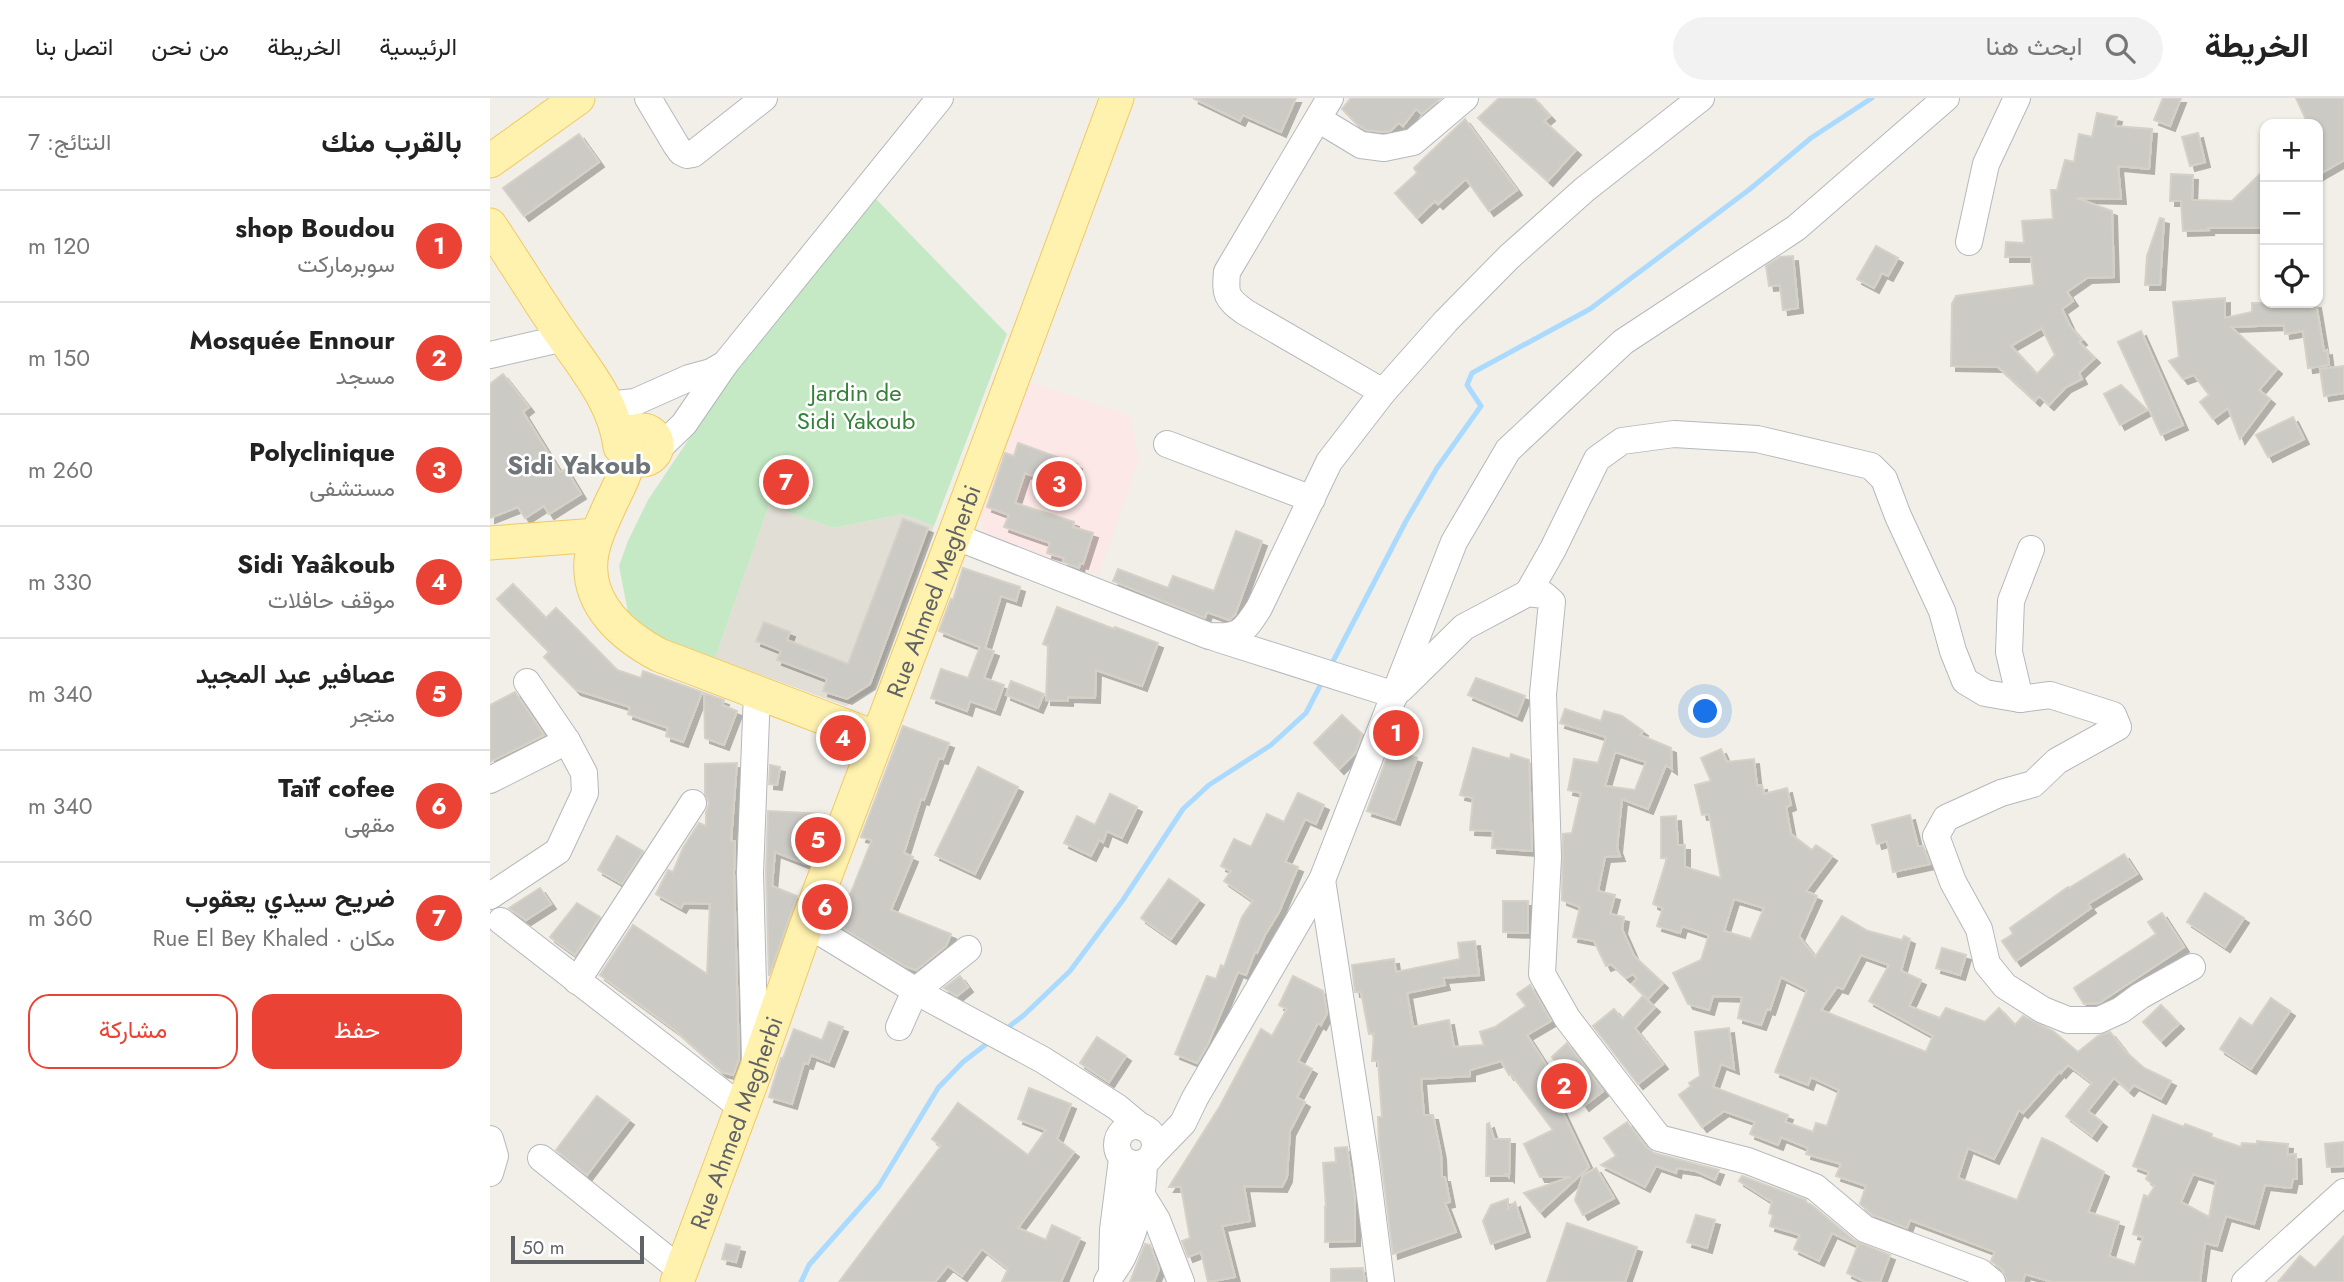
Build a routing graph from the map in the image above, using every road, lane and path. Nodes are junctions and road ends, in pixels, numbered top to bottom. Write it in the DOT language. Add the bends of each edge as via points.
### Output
graph roads {
  1 [pos="578,98"];
  2 [pos="648,98"];
  3 [pos="764,98"];
  4 [pos="940,98"];
  5 [pos="1116,98"];
  6 [pos="1465,98"];
  7 [pos="1701,98"];
  8 [pos="1946,98"];
  9 [pos="2017,98"];
  10 [pos="1324,108"];
  11 [pos="490,161"];
  12 [pos="490,225"];
  13 [pos="1969,242"];
  14 [pos="564,338"];
  15 [pos="490,355"];
  16 [pos="725,364"];
  17 [pos="1383,392"];
  18 [pos="636,437"];
  19 [pos="1167,444"];
  20 [pos="1312,499"];
  21 [pos="597,535"];
  22 [pos="954,536"];
  23 [pos="490,543"];
  24 [pos="2031,549"];
  25 [pos="1528,593"];
  26 [pos="614,622"];
  27 [pos="1209,636"];
  28 [pos="527,682"];
  29 [pos="757,692"];
  30 [pos="1395,695"];
  31 [pos="2020,699"];
  32 [pos="841,724"];
  33 [pos="882,724"];
  34 [pos="567,741"];
  35 [pos="864,771"];
  36 [pos="490,780"];
  37 [pos="693,803"];
  38 [pos="1322,880"];
  39 [pos="490,896"];
  40 [pos="500,921"];
  41 [pos="807,923"];
  42 [pos="968,949"];
  43 [pos="2192,967"];
  44 [pos="577,981"];
  45 [pos="918,992"];
  46 [pos="900,1027"];
  47 [pos="756,1070"];
  48 [pos="742,1108"];
  49 [pos="490,1139"];
  50 [pos="1138,1145"];
  51 [pos="541,1158"];
  52 [pos="490,1173"];
  53 [pos="2344,1192"];
  54 [pos="1143,1197"];
  55 [pos="680,1276"];
  56 [pos="1110,1278"];
  57 [pos="1181,1282"];
  58 [pos="1381,1282"];
  59 [pos="1992,1282"];
  60 [pos="2245,1282"];
  1 -- 11 [label="main road"];
  2 -- 3 [label="street" via="687,155"];
  4 -- 16 [label="street"];
  5 -- 22 [label="main road, Rue Ahmed Megherbi"];
  6 -- 10 [label="street" via="1413,142 1384,148 1361,145"];
  7 -- 17 [label="street" via="1584,190 1509,257"];
  8 -- 30 [label="street" via="1796,228 1623,342 1508,450 1454,542"];
  9 -- 13 [label="street" via="1986,164"];
  10 -- 17 [label="street" via="1227,272 1226,290 1230,301 1245,312"];
  12 -- 14 [label="main road"];
  14 -- 15 [label="street"];
  14 -- 18 [label="main road"];
  16 -- 18 [label="street" via="684,424"];
  16 -- 18 [label="street" via="635,402"];
  17 -- 20 [label="street" via="1329,462"];
  18 -- 21 [label="main road" via="621,464 620,485"];
  18 -- 26 [label="main road" via="623,506 602,572"];
  19 -- 20 [label="street"];
  20 -- 27 [label="street" via="1245,630 1228,637"];
  21 -- 23 [label="main road"];
  21 -- 26 [label="main road" via="592,581 598,600"];
  22 -- 27 [label="street"];
  22 -- 33 [label="main road, Rue Ahmed Megherbi"];
  24 -- 31 [label="street" via="2011,601 2009,652"];
  25 -- 30 [label="street" via="1464,627"];
  25 -- 31 [label="street" via="1597,459 1622,441 1674,435 1788,444 1871,466 1884,479 1942,611 1965,681 1985,692"];
  25 -- 59 [label="street" via="1544,595 1552,602 1543,694 1548,857 1542,974 1567,1018 1660,1138 1748,1161 1815,1187 1865,1229 1980,1272"];
  26 -- 29 [label="main road" via="635,642 659,655"];
  27 -- 30 [label="street"];
  28 -- 34 [label="street"];
  29 -- 32 [label="main road"];
  29 -- 47 [label="street" via="750,873"];
  30 -- 38 [label="street"];
  31 -- 43 [label="street" via="2050,695 2113,715 2118,727 2057,761 2034,784 1946,818 1936,836 1953,882 1979,929 1987,964 2005,986 2068,1020 2099,1020"];
  32 -- 33 [label="main road"];
  32 -- 35 [label="main road" via="860,741"];
  33 -- 35 [label="main road, Rue Ahmed Megherbi"];
  34 -- 36 [label="street"];
  34 -- 39 [label="street" via="584,773 584,793 558,851"];
  35 -- 41 [label="main road, Rue Ahmed Megherbi"];
  37 -- 44 [label="street"];
  38 -- 50 [label="street" via="1183,1123"];
  38 -- 58 [label="street"];
  40 -- 44 [label="street"];
  41 -- 45 [label="street"];
  41 -- 47 [label="main road, Rue Ahmed Megherbi"];
  42 -- 45 [label="street"];
  44 -- 48 [label="street"];
  45 -- 46 [label="street"];
  45 -- 50 [label="street" via="1043,1059 1102,1099"];
  47 -- 48 [label="main road, Rue Ahmed Megherbi"];
  48 -- 55 [label="main road, Rue Ahmed Megherbi"];
  49 -- 52 [label="street" via="495,1156"];
  50 -- 54 [label="street"];
  50 -- 56 [label="street" via="1113,1230"];
  51 -- 55 [label="street"];
  53 -- 60 [label="street"];
  54 -- 56 [label="street" via="1123,1257"];
  54 -- 57 [label="street"];
}
